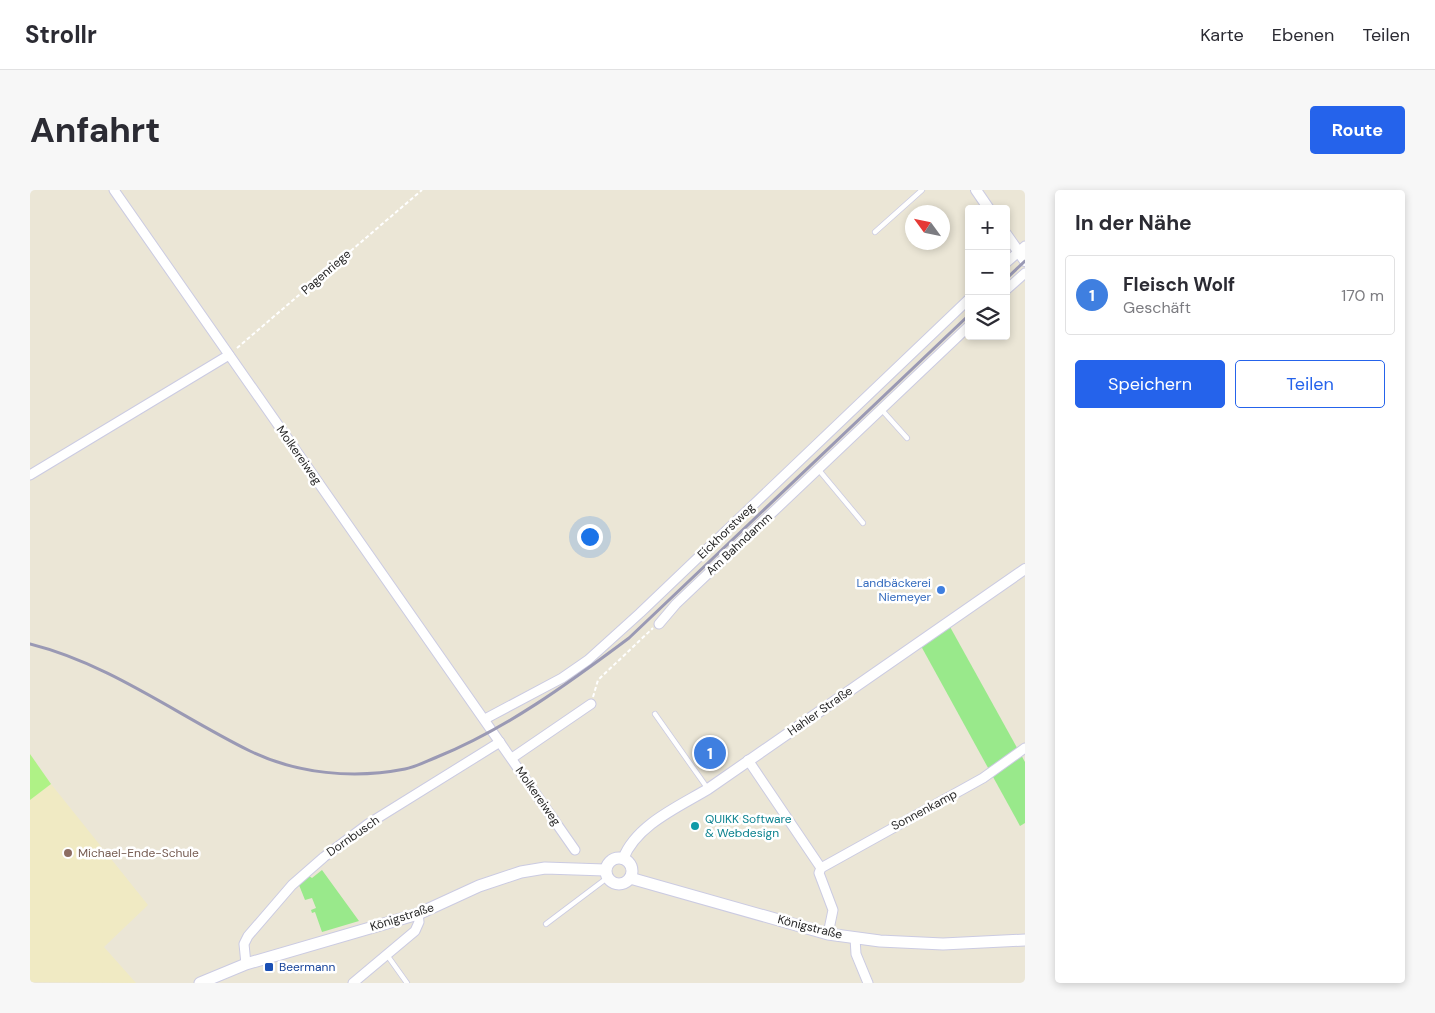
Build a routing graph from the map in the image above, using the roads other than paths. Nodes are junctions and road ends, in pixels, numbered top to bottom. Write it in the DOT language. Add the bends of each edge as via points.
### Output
graph roads {
  1 [pos="114,190"];
  2 [pos="922,190"];
  3 [pos="976,190"];
  4 [pos="986,205"];
  5 [pos="875,232"];
  6 [pos="1010,238"];
  7 [pos="1022,249"];
  8 [pos="1010,260"];
  9 [pos="1025,261"];
  10 [pos="1025,273"];
  11 [pos="1010,286"];
  12 [pos="965,303"];
  13 [pos="965,330"];
  14 [pos="229,355"];
  15 [pos="881,409"];
  16 [pos="907,438"];
  17 [pos="818,469"];
  18 [pos="30,476"];
  19 [pos="863,523"];
  20 [pos="1025,569"];
  21 [pos="658,624"];
  22 [pos="591,704"];
  23 [pos="655,714"];
  24 [pos="485,719"];
  25 [pos="500,742"];
  26 [pos="1025,748"];
  27 [pos="512,758"];
  28 [pos="748,760"];
  29 [pos="708,789"];
  30 [pos="576,850"];
  31 [pos="623,859"];
  32 [pos="821,868"];
  33 [pos="606,874"];
  34 [pos="630,878"];
  35 [pos="418,914"];
  36 [pos="546,924"];
  37 [pos="828,934"];
  38 [pos="855,938"];
  39 [pos="1025,940"];
  40 [pos="386,954"];
  41 [pos="246,964"];
  42 [pos="200,983"];
  43 [pos="353,983"];
  44 [pos="408,983"];
  45 [pos="868,983"];
  1 -- 14 [label="street, Molkereiweg"];
  2 -- 5 [label="lane"];
  3 -- 4 [label="street"];
  6 -- 7 [label="street"];
  7 -- 8 [label="street"];
  7 -- 9 [label="street"];
  10 -- 11 [label="street"];
  12 -- 24 [label="street, Eickhorstweg" via="588,660 562,678"];
  13 -- 15 [label="street, Am Bahndamm"];
  14 -- 18 [label="street"];
  14 -- 24 [label="street, Molkereiweg"];
  15 -- 16 [label="lane"];
  15 -- 17 [label="street, Am Bahndamm"];
  17 -- 19 [label="lane"];
  17 -- 21 [label="street, Am Bahndamm"];
  20 -- 28 [label="street, Hahler Straße"];
  22 -- 27 [label="street"];
  23 -- 29 [label="lane"];
  24 -- 25 [label="street"];
  25 -- 27 [label="street, Molkereiweg"];
  25 -- 41 [label="street, Dornbusch" via="368,824 298,879 248,936 244,944"];
  26 -- 32 [label="street, Sonnenkamp" via="983,778"];
  27 -- 30 [label="street, Molkereiweg"];
  28 -- 29 [label="street, Hahler Straße"];
  28 -- 32 [label="street"];
  29 -- 31 [label="street, Hahler Straße" via="635,837"];
  31 -- 33 [label="main road" via="614,859"];
  31 -- 34 [label="main road" via="630,865"];
  32 -- 37 [label="street" via="819,873 833,910"];
  33 -- 34 [label="main road" via="619,884"];
  33 -- 35 [label="main road, Königstraße" via="545,868 520,872 479,886"];
  33 -- 36 [label="lane"];
  34 -- 37 [label="main road, Königstraße"];
  35 -- 40 [label="street" via="420,922 415,931"];
  35 -- 41 [label="main road, Königstraße"];
  37 -- 38 [label="main road, Königstraße"];
  38 -- 39 [label="main road, Königstraße" via="943,944"];
  38 -- 45 [label="street" via="856,954"];
  40 -- 43 [label="street"];
  40 -- 44 [label="lane"];
  41 -- 42 [label="main road, Königstraße"];
}
